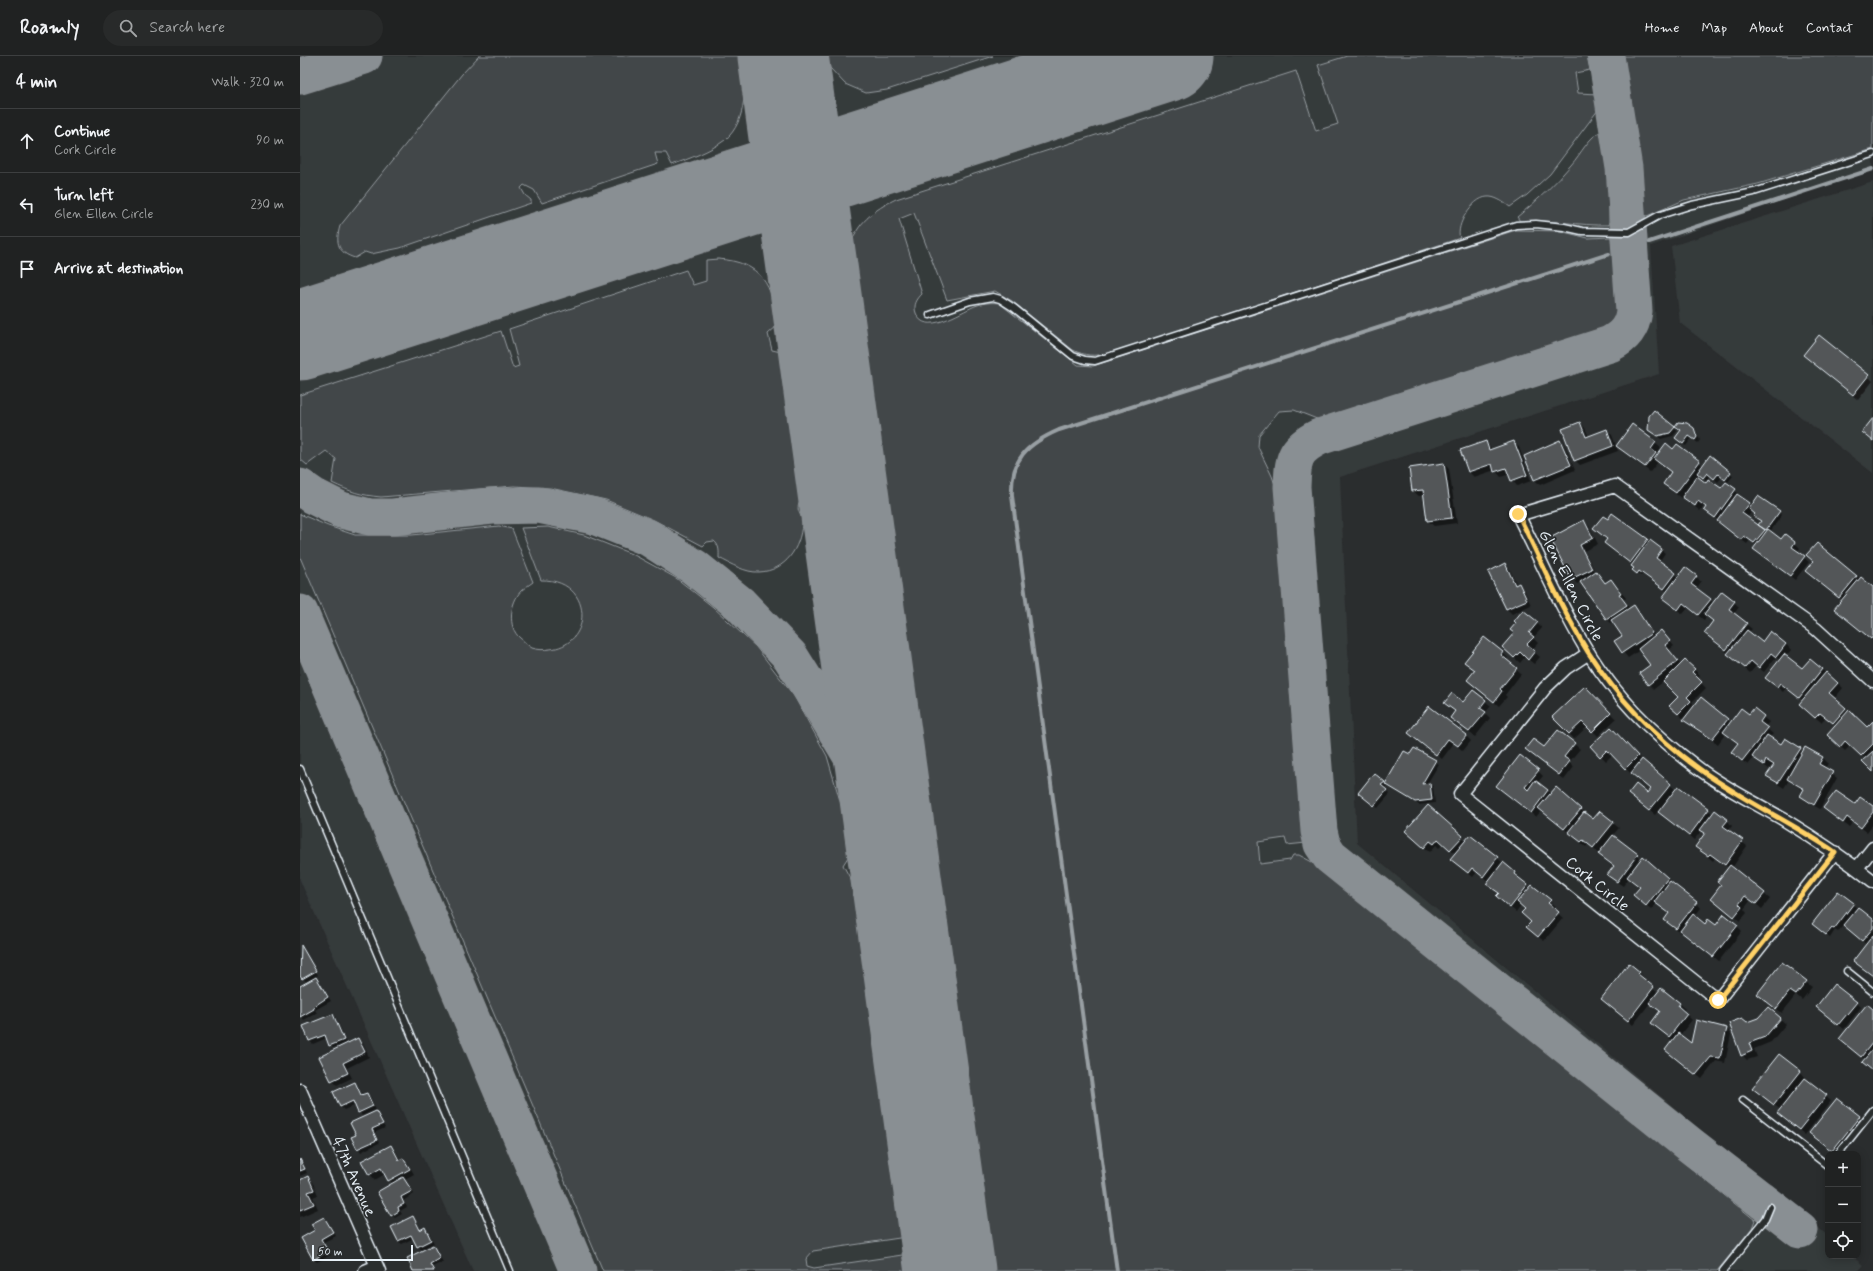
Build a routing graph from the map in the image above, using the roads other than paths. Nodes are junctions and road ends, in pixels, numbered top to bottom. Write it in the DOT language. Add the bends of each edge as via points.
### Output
graph roads {
  1 [pos="1873,154"];
  2 [pos="930,315"];
  3 [pos="1589,653"];
  4 [pos="1873,681"];
  5 [pos="300,769"];
  6 [pos="1873,848"];
  7 [pos="1835,852"];
  8 [pos="1857,868"];
  9 [pos="1873,880"];
  10 [pos="1847,971"];
  11 [pos="1873,992"];
  12 [pos="301,1093"];
  13 [pos="1743,1100"];
  14 [pos="1873,1110"];
  15 [pos="1840,1151"];
  16 [pos="1825,1164"];
  17 [pos="1770,1207"];
  18 [pos="378,1269"];
  19 [pos="365,1271"];
  20 [pos="510,1271"];
  21 [pos="1723,1271"];
  1 -- 2 [label="lane" via="1754,192 1692,205 1660,215 1629,232 1582,231 1536,224 1516,226 1095,361 1073,356 1014,308 993,297 970,301"];
  3 -- 4 [label="street, Glen Ellen Circle" via="1572,626 1518,514 1615,486 1810,625"];
  3 -- 7 [label="street, Glen Ellen Circle" via="1635,712 1668,744 1730,790"];
  3 -- 7 [label="street, Cork Circle" via="1566,668 1545,688 1460,794 1718,1000"];
  5 -- 20 [label="lane"];
  6 -- 8 [label="street"];
  7 -- 8 [label="street, Glen Ellen Circle"];
  8 -- 9 [label="street, Glen Ellen Circle"];
  10 -- 11 [label="lane"];
  12 -- 18 [label="street, 47th Avenue"];
  13 -- 16 [label="lane"];
  14 -- 15 [label="lane"];
  17 -- 21 [label="lane" via="1765,1219"];
  18 -- 19 [label="street"];
}
